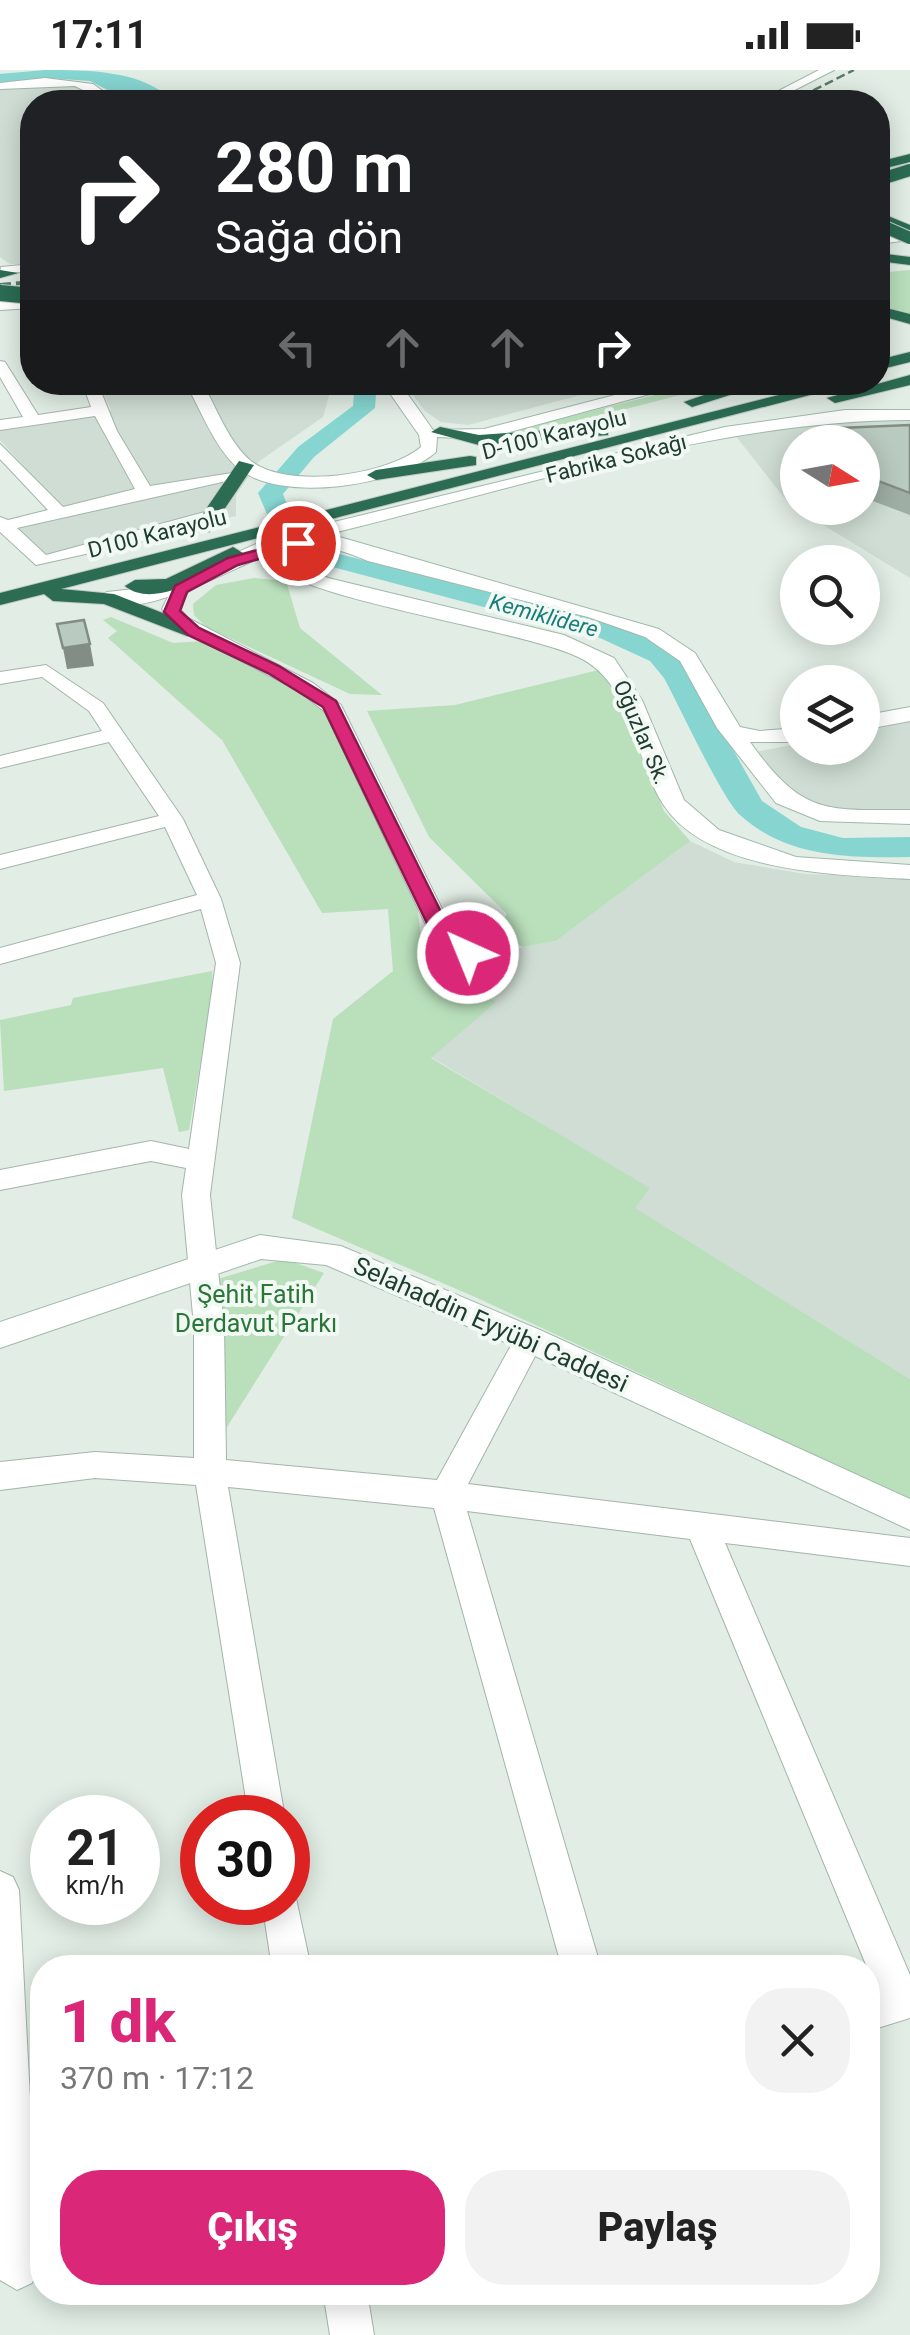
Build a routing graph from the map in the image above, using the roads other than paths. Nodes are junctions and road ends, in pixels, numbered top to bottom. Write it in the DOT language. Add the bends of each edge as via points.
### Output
graph roads {
  1 [pos="828,70"];
  2 [pos="0,86"];
  3 [pos="99,90"];
  4 [pos="787,90"];
  5 [pos="0,365"];
  6 [pos="96,395"];
  7 [pos="199,395"];
  8 [pos="399,395"];
  9 [pos="636,395"];
  10 [pos="717,395"];
  11 [pos="762,395"];
  12 [pos="795,395"];
  13 [pos="844,395"];
  14 [pos="910,399"];
  15 [pos="782,409"];
  16 [pos="104,410"];
  17 [pos="910,415"];
  18 [pos="32,418"];
  19 [pos="416,418"];
  20 [pos="0,425"];
  21 [pos="440,432"];
  22 [pos="624,434"];
  23 [pos="0,449"];
  24 [pos="522,453"];
  25 [pos="376,475"];
  26 [pos="266,476"];
  27 [pos="234,478"];
  28 [pos="145,492"];
  29 [pos="302,505"];
  30 [pos="59,512"];
  31 [pos="1,524"];
  32 [pos="223,525"];
  33 [pos="331,531"];
  34 [pos="223,542"];
  35 [pos="276,545"];
  36 [pos="0,578"];
  37 [pos="320,582"];
  38 [pos="190,585"];
  39 [pos="141,592"];
  40 [pos="107,598"];
  41 [pos="0,600"];
  42 [pos="194,632"];
  43 [pos="0,678"];
  44 [pos="910,714"];
  45 [pos="880,720"];
  46 [pos="728,728"];
  47 [pos="114,735"];
  48 [pos="780,737"];
  49 [pos="0,762"];
  50 [pos="910,817"];
  51 [pos="172,819"];
  52 [pos="0,862"];
  53 [pos="910,872"];
  54 [pos="210,899"];
  55 [pos="468,953"];
  56 [pos="0,956"];
  57 [pos="198,1161"];
  58 [pos="0,1180"];
  59 [pos="200,1268"];
  60 [pos="0,1335"];
  61 [pos="529,1339"];
  62 [pos="210,1472"];
  63 [pos="0,1476"];
  64 [pos="446,1495"];
  65 [pos="910,1515"];
  66 [pos="701,1526"];
  67 [pos="910,1552"];
  68 [pos="263,1795"];
  69 [pos="0,1890"];
  70 [pos="285,1925"];
  71 [pos="290,1955"];
  72 [pos="578,1955"];
  73 [pos="874,1955"];
  74 [pos="880,1971"];
  75 [pos="893,2003"];
  76 [pos="20,2267"];
  77 [pos="348,2305"];
  78 [pos="352,2335"];
  1 -- 4 [label="street"];
  2 -- 3 [label="street" via="77,82"];
  5 -- 18 [label="street"];
  6 -- 16 [label="street"];
  7 -- 27 [label="street"];
  8 -- 19 [label="street"];
  9 -- 21 [label="street" via="484,434"];
  10 -- 22 [label="highway" via="661,411"];
  11 -- 22 [label="highway, D-100 Karayolu"];
  12 -- 22 [label="highway, D-100 Karayolu"];
  13 -- 15 [label="highway"];
  14 -- 15 [label="highway"];
  15 -- 22 [label="highway"];
  16 -- 18 [label="street"];
  16 -- 28 [label="street"];
  17 -- 33 [label="street, Fabrika Sokağı" via="833,416 725,432"];
  18 -- 20 [label="street"];
  19 -- 21 [label="street"];
  19 -- 25 [label="street" via="430,438 428,451"];
  21 -- 22 [label="highway" via="479,440"];
  22 -- 24 [label="highway, D-100 Karayolu"];
  22 -- 33 [label="highway, D-100 Karayolu"];
  23 -- 30 [label="street"];
  24 -- 25 [label="highway"];
  24 -- 29 [label="highway, D-100 Karayolu"];
  25 -- 26 [label="street"];
  26 -- 27 [label="highway"];
  26 -- 27 [label="street"];
  27 -- 28 [label="street"];
  27 -- 32 [label="highway"];
  28 -- 30 [label="street"];
  29 -- 32 [label="highway, D100 Karayolu"];
  30 -- 31 [label="street"];
  31 -- 32 [label="street" via="42,561 165,531"];
  32 -- 33 [label="highway, D100 Karayolu"];
  32 -- 34 [label="highway, D100 Karayolu"];
  32 -- 36 [label="highway, D100 Karayolu"];
  33 -- 35 [label="street, Fabrika Sokağı"];
  33 -- 46 [label="street" via="375,557 644,630 688,657"];
  34 -- 39 [label="highway" via="147,564 132,577"];
  34 -- 41 [label="highway, D100 Karayolu"];
  35 -- 37 [label="street, Oğuzlar Sk." via="277,564"];
  35 -- 38 [label="street, Fabrika Sokağı"];
  35 -- 39 [label="highway" via="232,553 170,586"];
  37 -- 38 [label="street" via="251,572"];
  37 -- 53 [label="street, Oğuzlar Sk." via="586,650 614,669 672,799 696,825 783,862"];
  38 -- 39 [label="street"];
  38 -- 42 [label="street" via="171,610"];
  39 -- 40 [label="street"];
  39 -- 42 [label="highway"];
  40 -- 41 [label="highway"];
  40 -- 42 [label="highway"];
  42 -- 55 [label="street" via="330,704 445,940"];
  43 -- 47 [label="street" via="46,671 96,707"];
  44 -- 45 [label="street"];
  46 -- 48 [label="street" via="751,738"];
  46 -- 50 [label="street" via="790,806 830,816"];
  47 -- 49 [label="street"];
  47 -- 51 [label="street"];
  51 -- 52 [label="street"];
  51 -- 54 [label="street"];
  54 -- 56 [label="street"];
  54 -- 57 [label="street" via="228,963"];
  57 -- 58 [label="street" via="152,1150"];
  57 -- 59 [label="street"];
  59 -- 60 [label="street, Selahaddin Eyyübi Caddesi"];
  59 -- 61 [label="street, Selahaddin Eyyübi Caddesi" via="260,1247 330,1254"];
  59 -- 62 [label="street" via="208,1326"];
  61 -- 64 [label="street"];
  61 -- 65 [label="street, Selahaddin Eyyübi Caddesi"];
  62 -- 63 [label="street" via="94,1465"];
  62 -- 64 [label="street"];
  62 -- 68 [label="street"];
  64 -- 66 [label="street"];
  64 -- 72 [label="street"];
  66 -- 67 [label="street"];
  66 -- 73 [label="street"];
  69 -- 76 [label="street"];
  70 -- 71 [label="street"];
  74 -- 75 [label="street"];
  77 -- 78 [label="street"];
}
